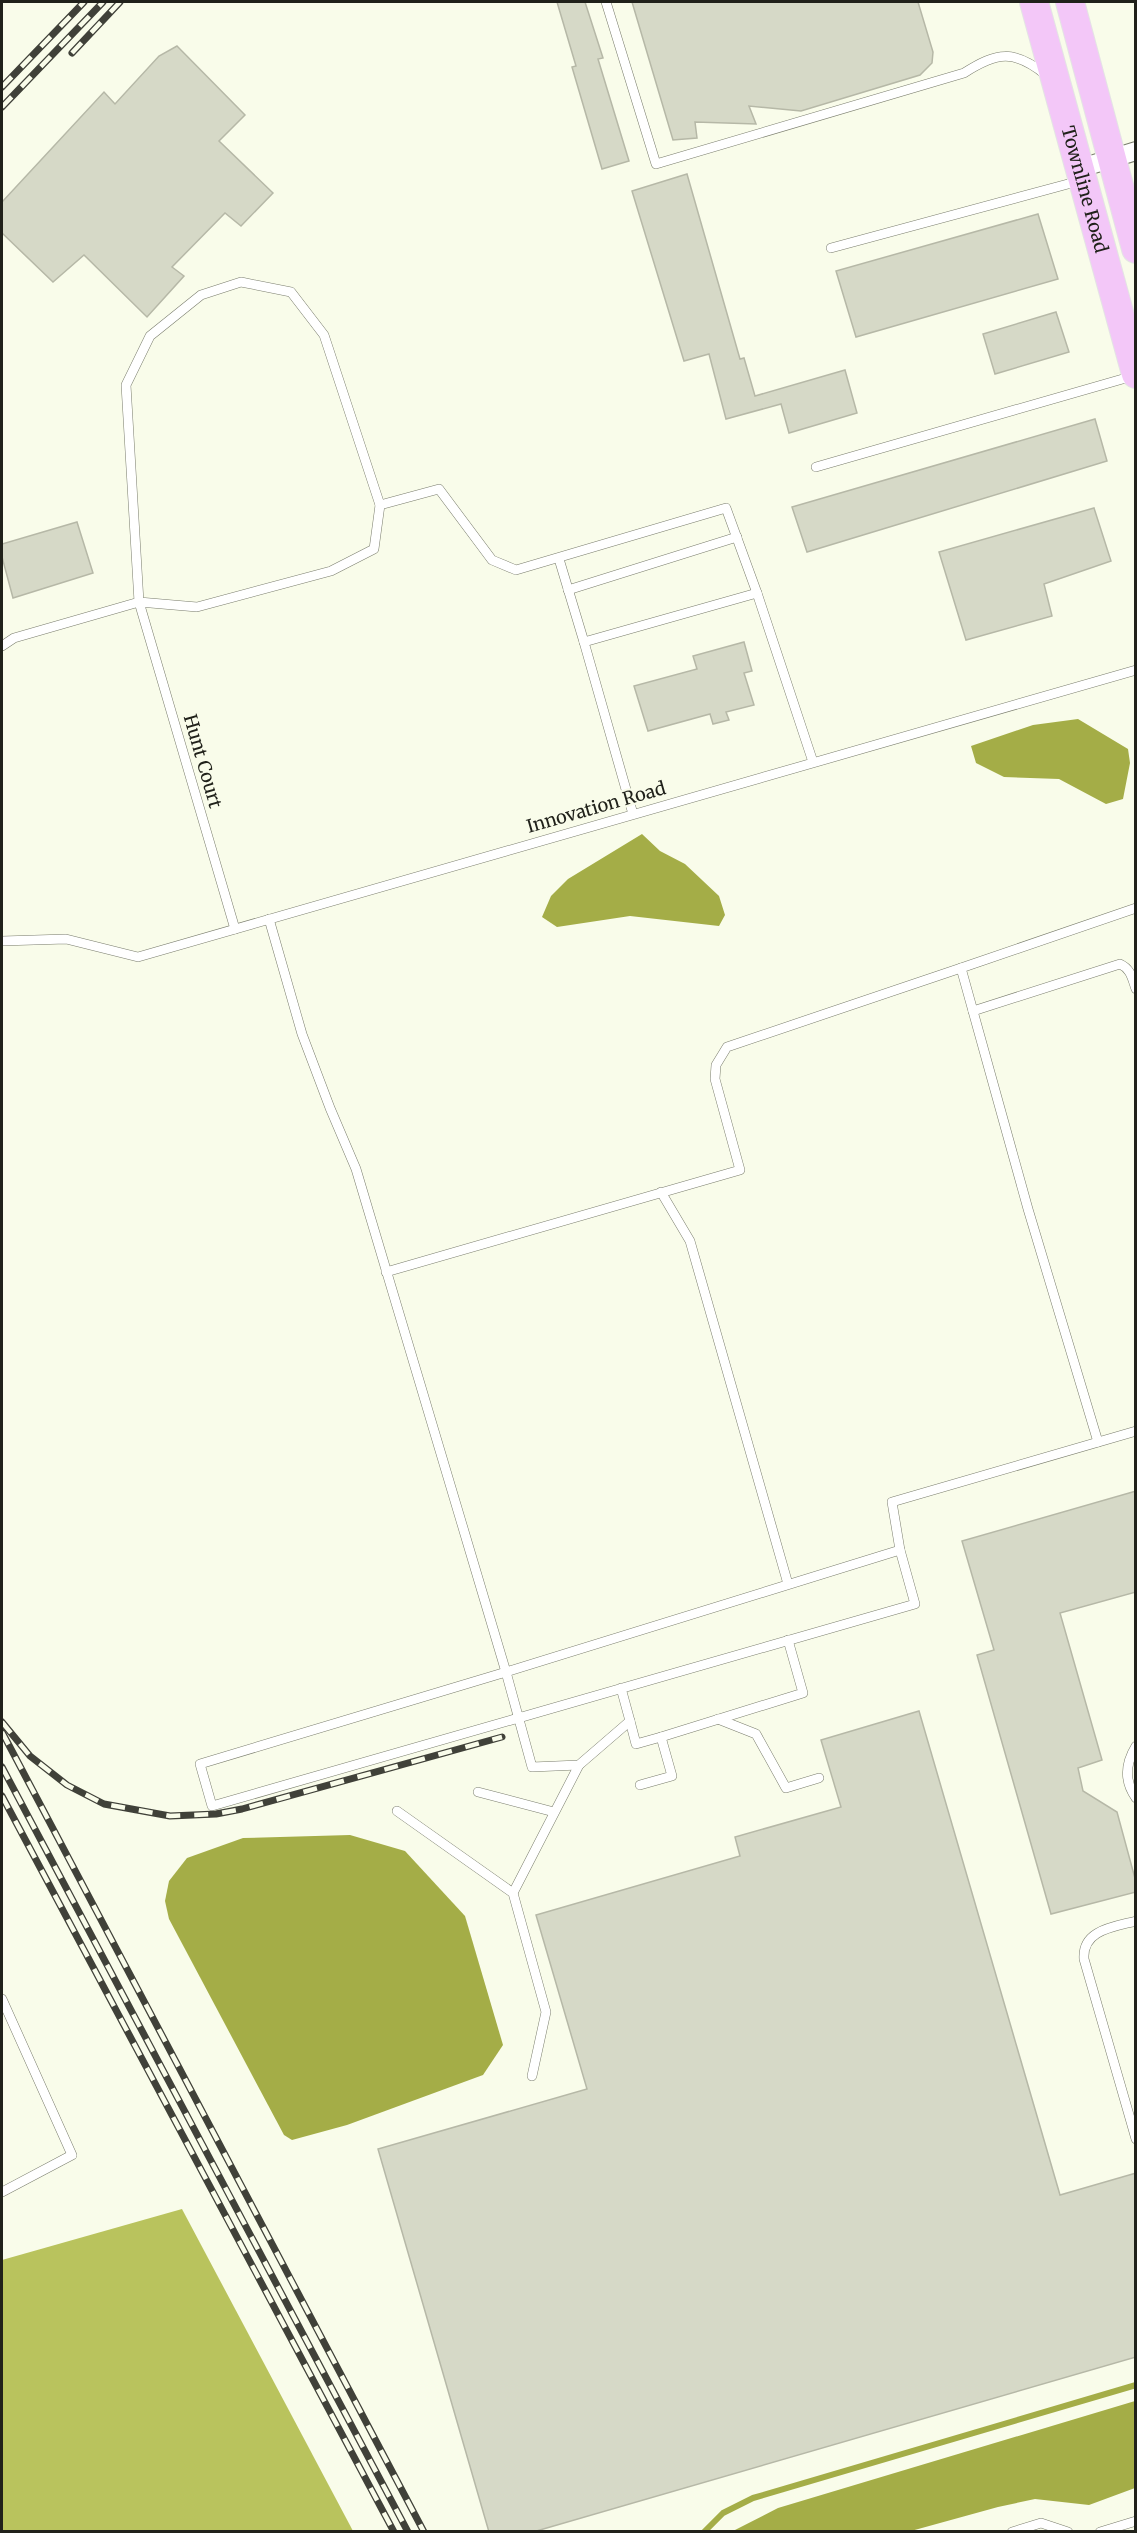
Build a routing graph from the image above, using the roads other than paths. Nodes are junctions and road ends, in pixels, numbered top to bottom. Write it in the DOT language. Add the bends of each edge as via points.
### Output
graph roads {
  1 [pos="606,2"];
  2 [pos="1034,2"];
  3 [pos="1070,2"];
  4 [pos="1058,84"];
  5 [pos="1123,155"];
  6 [pos="1083,174"];
  7 [pos="831,248"];
  8 [pos="1136,249"];
  9 [pos="1136,375"];
  10 [pos="816,467"];
  11 [pos="380,506"];
  12 [pos="737,537"];
  13 [pos="559,559"];
  14 [pos="568,590"];
  15 [pos="757,593"];
  16 [pos="139,602"];
  17 [pos="584,642"];
  18 [pos="2,646"];
  19 [pos="1136,670"];
  20 [pos="813,762"];
  21 [pos="633,814"];
  22 [pos="1136,908"];
  23 [pos="269,919"];
  24 [pos="235,929"];
  25 [pos="2,940"];
  26 [pos="961,968"];
  27 [pos="1136,989"];
  28 [pos="973,1011"];
  29 [pos="661,1192"];
  30 [pos="386,1272"];
  31 [pos="1136,1431"];
  32 [pos="1098,1442"];
  33 [pos="900,1550"];
  34 [pos="788,1584"];
  35 [pos="788,1640"];
  36 [pos="507,1672"];
  37 [pos="621,1688"];
  38 [pos="519,1718"];
  39 [pos="718,1719"];
  40 [pos="630,1720"];
  41 [pos="661,1737"];
  42 [pos="1136,1746"];
  43 [pos="579,1765"];
  44 [pos="819,1778"];
  45 [pos="640,1785"];
  46 [pos="478,1792"];
  47 [pos="1136,1798"];
  48 [pos="397,1811"];
  49 [pos="554,1812"];
  50 [pos="513,1893"];
  51 [pos="1136,1921"];
  52 [pos="2,1999"];
  53 [pos="532,2076"];
  54 [pos="1136,2139"];
  55 [pos="2,2192"];
  56 [pos="1136,2521"];
  57 [pos="1012,2532"];
  58 [pos="1068,2532"];
  59 [pos="1100,2532"];
  1 -- 4 [label="lane" via="656,164 964,73 994,57 1012,55 1033,64"];
  2 -- 4 [label="main road, Townline Road"];
  3 -- 5 [label="main road, Townline Road"];
  4 -- 6 [label="main road, Townline Road"];
  5 -- 6 [label="street"];
  5 -- 8 [label="main road, Townline Road"];
  6 -- 7 [label="lane"];
  6 -- 9 [label="main road, Townline Road"];
  9 -- 10 [label="lane"];
  11 -- 13 [label="lane" via="439,489 492,561 516,570"];
  11 -- 16 [label="lane" via="374,549 331,571 197,607"];
  11 -- 16 [label="lane, Hunt Court" via="324,335 291,292 241,282 201,295 150,336 126,385"];
  12 -- 13 [label="lane" via="726,508"];
  12 -- 14 [label="lane"];
  12 -- 15 [label="lane"];
  13 -- 14 [label="lane"];
  14 -- 17 [label="lane"];
  15 -- 17 [label="lane"];
  15 -- 20 [label="lane"];
  16 -- 18 [label="lane" via="14,638"];
  16 -- 24 [label="lane, Hunt Court"];
  17 -- 21 [label="lane"];
  19 -- 20 [label="lane, Innovation Road"];
  20 -- 21 [label="lane, Innovation Road"];
  21 -- 23 [label="lane, Innovation Road"];
  22 -- 26 [label="lane"];
  23 -- 24 [label="lane, Innovation Road"];
  23 -- 30 [label="lane" via="302,1034 356,1169"];
  24 -- 25 [label="lane, Innovation Road" via="138,957 66,939"];
  26 -- 28 [label="lane"];
  26 -- 29 [label="lane" via="727,1047 716,1065 715,1079 740,1170"];
  27 -- 28 [label="lane" via="1127,967 1120,964"];
  28 -- 32 [label="lane"];
  29 -- 30 [label="lane"];
  29 -- 34 [label="lane" via="690,1240"];
  30 -- 36 [label="lane"];
  31 -- 32 [label="lane"];
  32 -- 33 [label="lane" via="892,1502"];
  33 -- 34 [label="lane"];
  33 -- 35 [label="lane" via="915,1604"];
  34 -- 36 [label="lane"];
  35 -- 37 [label="lane"];
  35 -- 39 [label="lane" via="803,1693"];
  36 -- 38 [label="lane"];
  36 -- 38 [label="lane" via="200,1764 212,1806"];
  37 -- 38 [label="lane"];
  37 -- 40 [label="lane"];
  38 -- 43 [label="lane" via="532,1767"];
  39 -- 41 [label="lane"];
  39 -- 44 [label="lane" via="756,1734 786,1788"];
  40 -- 41 [label="lane" via="636,1744"];
  40 -- 43 [label="lane"];
  41 -- 45 [label="lane" via="672,1776"];
  42 -- 47 [label="lane" via="1126,1771"];
  43 -- 49 [label="lane"];
  46 -- 49 [label="lane"];
  48 -- 50 [label="lane"];
  49 -- 50 [label="lane"];
  50 -- 53 [label="lane" via="546,2012"];
  51 -- 54 [label="lane" via="1101,1930 1083,1948"];
  52 -- 55 [label="lane" via="72,2155"];
  56 -- 59 [label="lane"];
  57 -- 58 [label="lane" via="1041,2523"];
}
